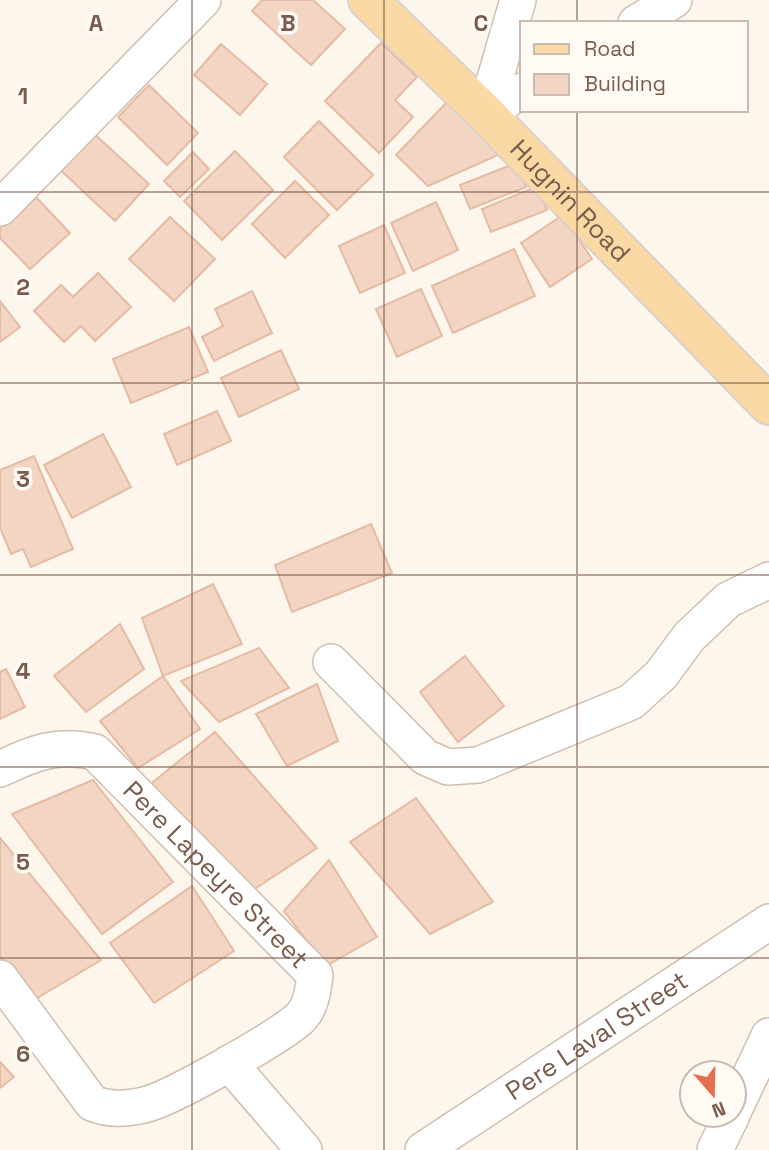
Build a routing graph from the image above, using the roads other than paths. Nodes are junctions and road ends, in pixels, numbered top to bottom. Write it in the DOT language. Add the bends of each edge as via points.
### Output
graph roads {
  1 [pos="204,0"];
  2 [pos="368,0"];
  3 [pos="518,0"];
  4 [pos="674,0"];
  5 [pos="639,21"];
  6 [pos="520,92"];
  7 [pos="485,113"];
  8 [pos="0,208"];
  9 [pos="769,405"];
  10 [pos="769,580"];
  11 [pos="331,662"];
  12 [pos="0,769"];
  13 [pos="769,922"];
  14 [pos="0,978"];
  15 [pos="769,1035"];
  16 [pos="229,1063"];
  17 [pos="748,1080"];
  18 [pos="725,1129"];
  19 [pos="304,1150"];
  20 [pos="423,1150"];
  21 [pos="715,1150"];
  1 -- 8 [label="street"];
  2 -- 7 [label="main road, Hugnin Road"];
  3 -- 7 [label="street"];
  4 -- 5 [label="street"];
  6 -- 7 [label="street"];
  7 -- 9 [label="main road, Hugnin Road"];
  10 -- 11 [label="street" via="728,600 631,702 478,765 448,767 425,757"];
  12 -- 16 [label="street, Pere Lapeyre Street" via="38,751 65,747 95,752 315,975 312,999 300,1018"];
  13 -- 20 [label="street, Pere Laval Street"];
  14 -- 16 [label="street, Pere Lapeyre Street" via="92,1102 104,1108 148,1104"];
  15 -- 17 [label="street"];
  16 -- 19 [label="street"];
  18 -- 21 [label="street"];
}
